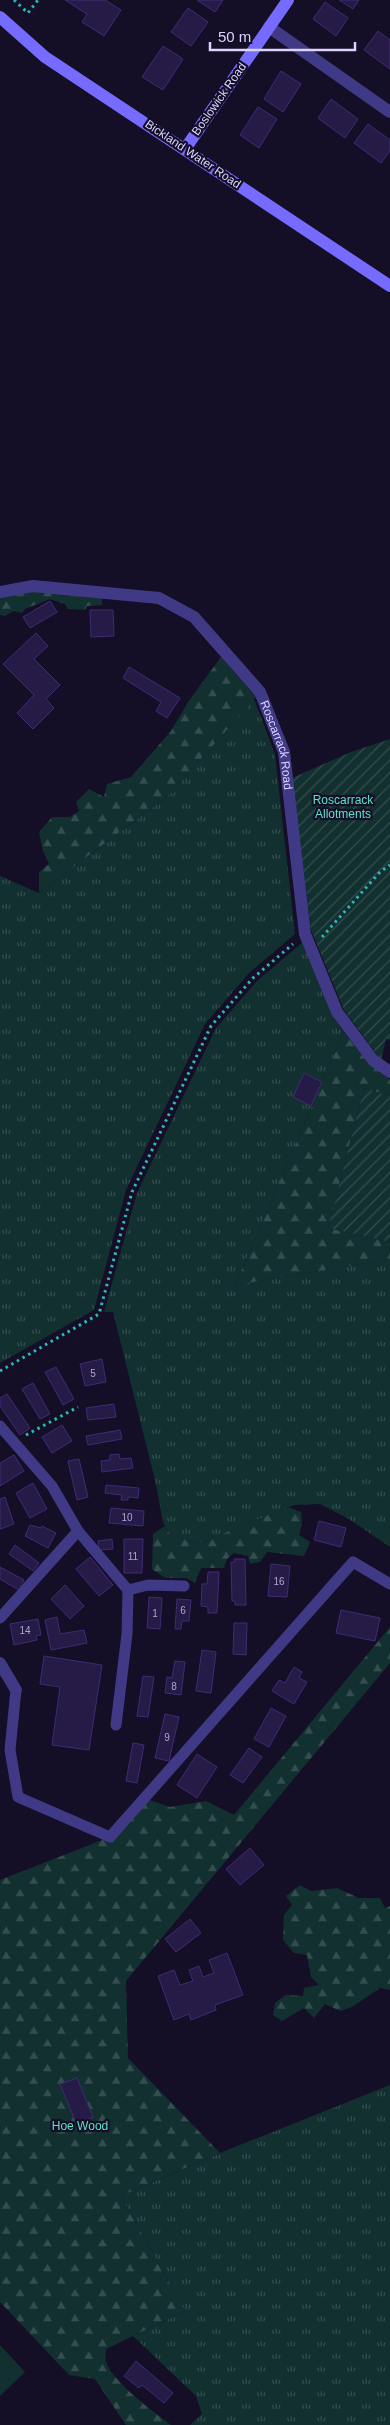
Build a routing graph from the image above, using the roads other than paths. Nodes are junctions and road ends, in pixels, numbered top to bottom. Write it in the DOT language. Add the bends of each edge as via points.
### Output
graph roads {
  1 [pos="288,0"];
  2 [pos="0,16"];
  3 [pos="270,27"];
  4 [pos="390,112"];
  5 [pos="185,149"];
  6 [pos="390,286"];
  7 [pos="0,592"];
  8 [pos="390,1072"];
  9 [pos="0,1426"];
  10 [pos="78,1530"];
  11 [pos="390,1584"];
  12 [pos="184,1586"];
  13 [pos="128,1590"];
  14 [pos="0,1618"];
  15 [pos="0,1662"];
  16 [pos="16,1690"];
  17 [pos="116,1724"];
  1 -- 3 [label="street, Boslowick Road"];
  2 -- 5 [label="street, Bickland Water Road" via="44,57"];
  3 -- 4 [label="street"];
  3 -- 5 [label="street, Boslowick Road"];
  5 -- 6 [label="street, Bickland Water Road"];
  7 -- 8 [label="street, Roscarrack Road" via="33,586 159,598 194,617 260,692 284,752 305,934 337,1012 373,1060"];
  9 -- 10 [label="lane" via="52,1486"];
  10 -- 13 [label="lane"];
  10 -- 14 [label="lane"];
  11 -- 16 [label="lane" via="353,1562 110,1837 18,1797 10,1750"];
  12 -- 13 [label="lane" via="148,1585"];
  13 -- 17 [label="lane" via="127,1634"];
  15 -- 16 [label="street"];
}
